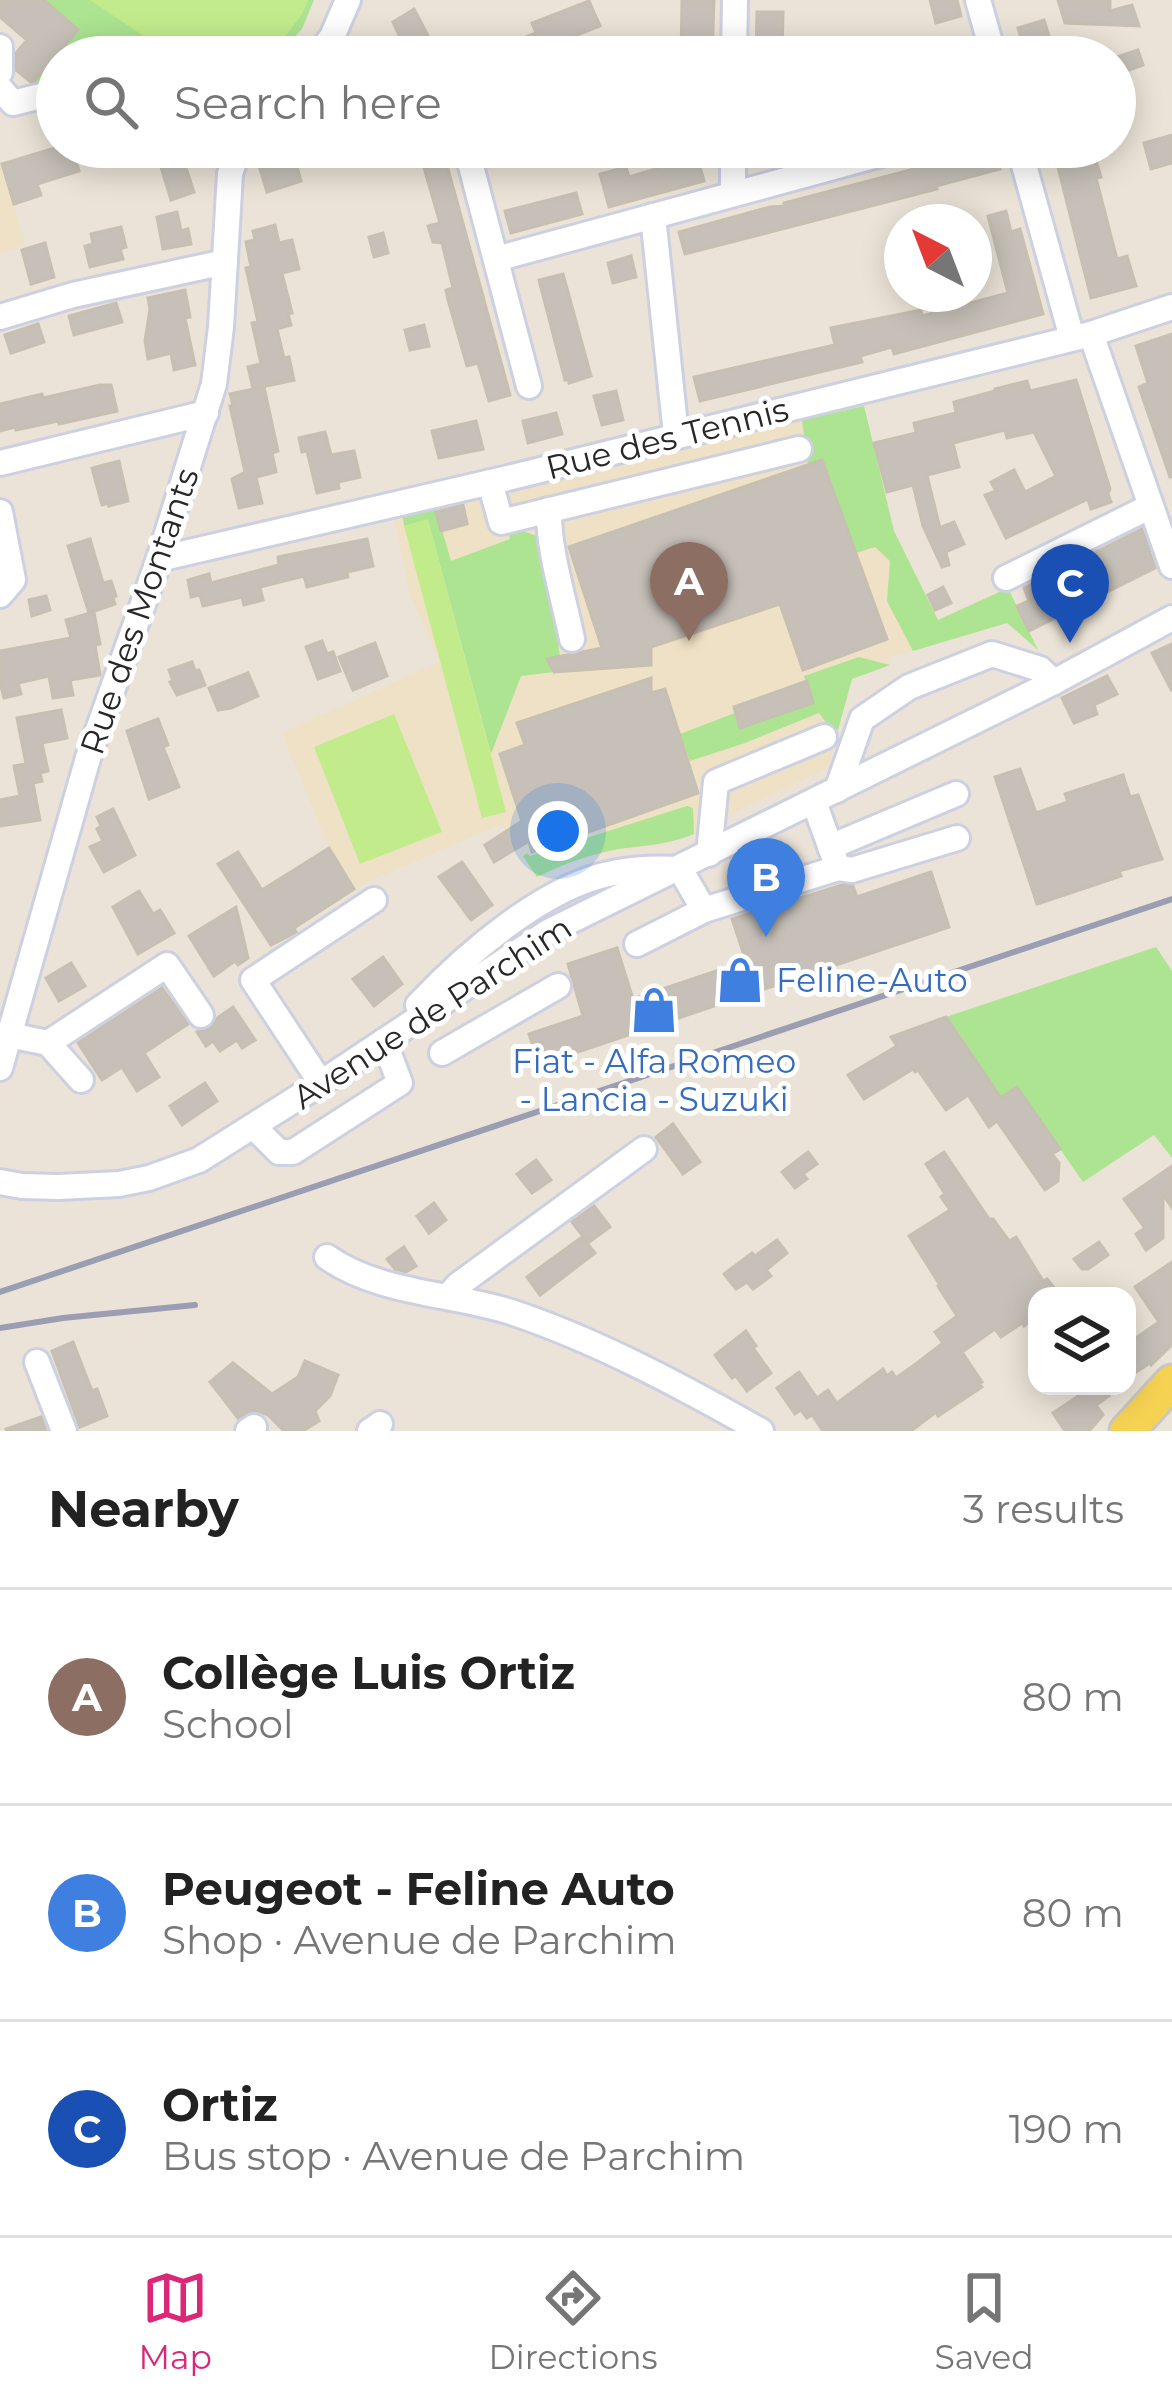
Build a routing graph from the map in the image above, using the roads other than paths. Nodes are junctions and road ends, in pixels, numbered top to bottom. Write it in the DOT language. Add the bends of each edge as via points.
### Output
graph roads {
  1 [pos="348,0"];
  2 [pos="735,0"];
  3 [pos="978,0"];
  4 [pos="332,36"];
  5 [pos="734,36"];
  6 [pos="988,36"];
  7 [pos="0,47"];
  8 [pos="0,72"];
  9 [pos="36,96"];
  10 [pos="4,103"];
  11 [pos="232,168"];
  12 [pos="472,168"];
  13 [pos="733,168"];
  14 [pos="828,168"];
  15 [pos="1026,168"];
  16 [pos="733,193"];
  17 [pos="653,216"];
  18 [pos="496,259"];
  19 [pos="225,262"];
  20 [pos="1172,307"];
  21 [pos="0,317"];
  22 [pos="1082,336"];
  23 [pos="530,386"];
  24 [pos="206,413"];
  25 [pos="676,435"];
  26 [pos="800,449"];
  27 [pos="0,463"];
  28 [pos="490,482"];
  29 [pos="1151,506"];
  30 [pos="549,510"];
  31 [pos="0,512"];
  32 [pos="159,559"];
  33 [pos="1172,566"];
  34 [pos="1006,578"];
  35 [pos="0,595"];
  36 [pos="1172,618"];
  37 [pos="572,639"];
  38 [pos="1054,682"];
  39 [pos="824,736"];
  40 [pos="837,790"];
  41 [pos="956,794"];
  42 [pos="814,802"];
  43 [pos="957,838"];
  44 [pos="710,854"];
  45 [pos="834,858"];
  46 [pos="680,868"];
  47 [pos="374,900"];
  48 [pos="704,910"];
  49 [pos="638,944"];
  50 [pos="505,961"];
  51 [pos="558,986"];
  52 [pos="10,996"];
  53 [pos="529,1000"];
  54 [pos="201,1015"];
  55 [pos="9,1035"];
  56 [pos="392,1036"];
  57 [pos="48,1043"];
  58 [pos="442,1053"];
  59 [pos="0,1068"];
  60 [pos="81,1080"];
  61 [pos="321,1083"];
  62 [pos="253,1126"];
  63 [pos="644,1149"];
  64 [pos="0,1182"];
  65 [pos="327,1257"];
  66 [pos="448,1296"];
  67 [pos="37,1362"];
  68 [pos="1172,1382"];
  69 [pos="64,1431"];
  70 [pos="761,1431"];
  71 [pos="1127,1431"];
  1 -- 4 [label="street"];
  2 -- 5 [label="street"];
  3 -- 6 [label="street"];
  7 -- 8 [label="street"];
  9 -- 10 [label="street"];
  11 -- 19 [label="street, Rue des Montants"];
  12 -- 18 [label="street"];
  13 -- 16 [label="street"];
  14 -- 16 [label="street"];
  15 -- 22 [label="street"];
  16 -- 17 [label="street"];
  17 -- 18 [label="street"];
  17 -- 25 [label="street"];
  18 -- 23 [label="street"];
  19 -- 21 [label="street"];
  19 -- 24 [label="street, Rue des Montants"];
  20 -- 22 [label="street, Rue des Tennis"];
  22 -- 25 [label="street, Rue des Tennis"];
  22 -- 29 [label="street"];
  24 -- 27 [label="street"];
  24 -- 32 [label="street, Rue des Montants"];
  25 -- 28 [label="street, Rue des Tennis"];
  26 -- 30 [label="street"];
  28 -- 30 [label="street" via="501,522"];
  28 -- 32 [label="street, Rue des Tennis"];
  29 -- 33 [label="street"];
  29 -- 34 [label="street"];
  30 -- 37 [label="street"];
  31 -- 35 [label="street" via="13,580"];
  32 -- 52 [label="street, Rue des Montants"];
  36 -- 38 [label="street, Avenue de Parchim"];
  38 -- 40 [label="street, Avenue de Parchim"];
  38 -- 40 [label="street" via="1040,669 992,654 909,687 862,719"];
  39 -- 44 [label="street" via="716,782"];
  40 -- 42 [label="street, Avenue de Parchim"];
  41 -- 45 [label="street"];
  42 -- 44 [label="street, Avenue de Parchim"];
  42 -- 45 [label="street"];
  43 -- 45 [label="street" via="852,870"];
  44 -- 46 [label="street, Avenue de Parchim"];
  45 -- 48 [label="street"];
  46 -- 48 [label="street"];
  46 -- 50 [label="street, Avenue de Parchim"];
  46 -- 56 [label="street" via="609,873 560,891 457,967"];
  47 -- 61 [label="street" via="253,980"];
  48 -- 49 [label="street"];
  50 -- 53 [label="street"];
  50 -- 56 [label="street, Avenue de Parchim"];
  51 -- 53 [label="street"];
  52 -- 55 [label="street, Rue des Montants"];
  53 -- 58 [label="street"];
  54 -- 57 [label="street" via="167,964"];
  55 -- 57 [label="street"];
  55 -- 59 [label="street, Rue des Montants"];
  56 -- 61 [label="street, Avenue de Parchim"];
  56 -- 62 [label="street" via="400,1083 293,1152 279,1151"];
  57 -- 60 [label="street"];
  61 -- 62 [label="street, Avenue de Parchim"];
  62 -- 64 [label="street, Avenue de Parchim" via="200,1160 148,1178 84,1188"];
  63 -- 66 [label="street"];
  65 -- 66 [label="street" via="363,1278"];
  66 -- 70 [label="street" via="574,1337"];
  67 -- 69 [label="street"];
  68 -- 71 [label="main road"];
}
